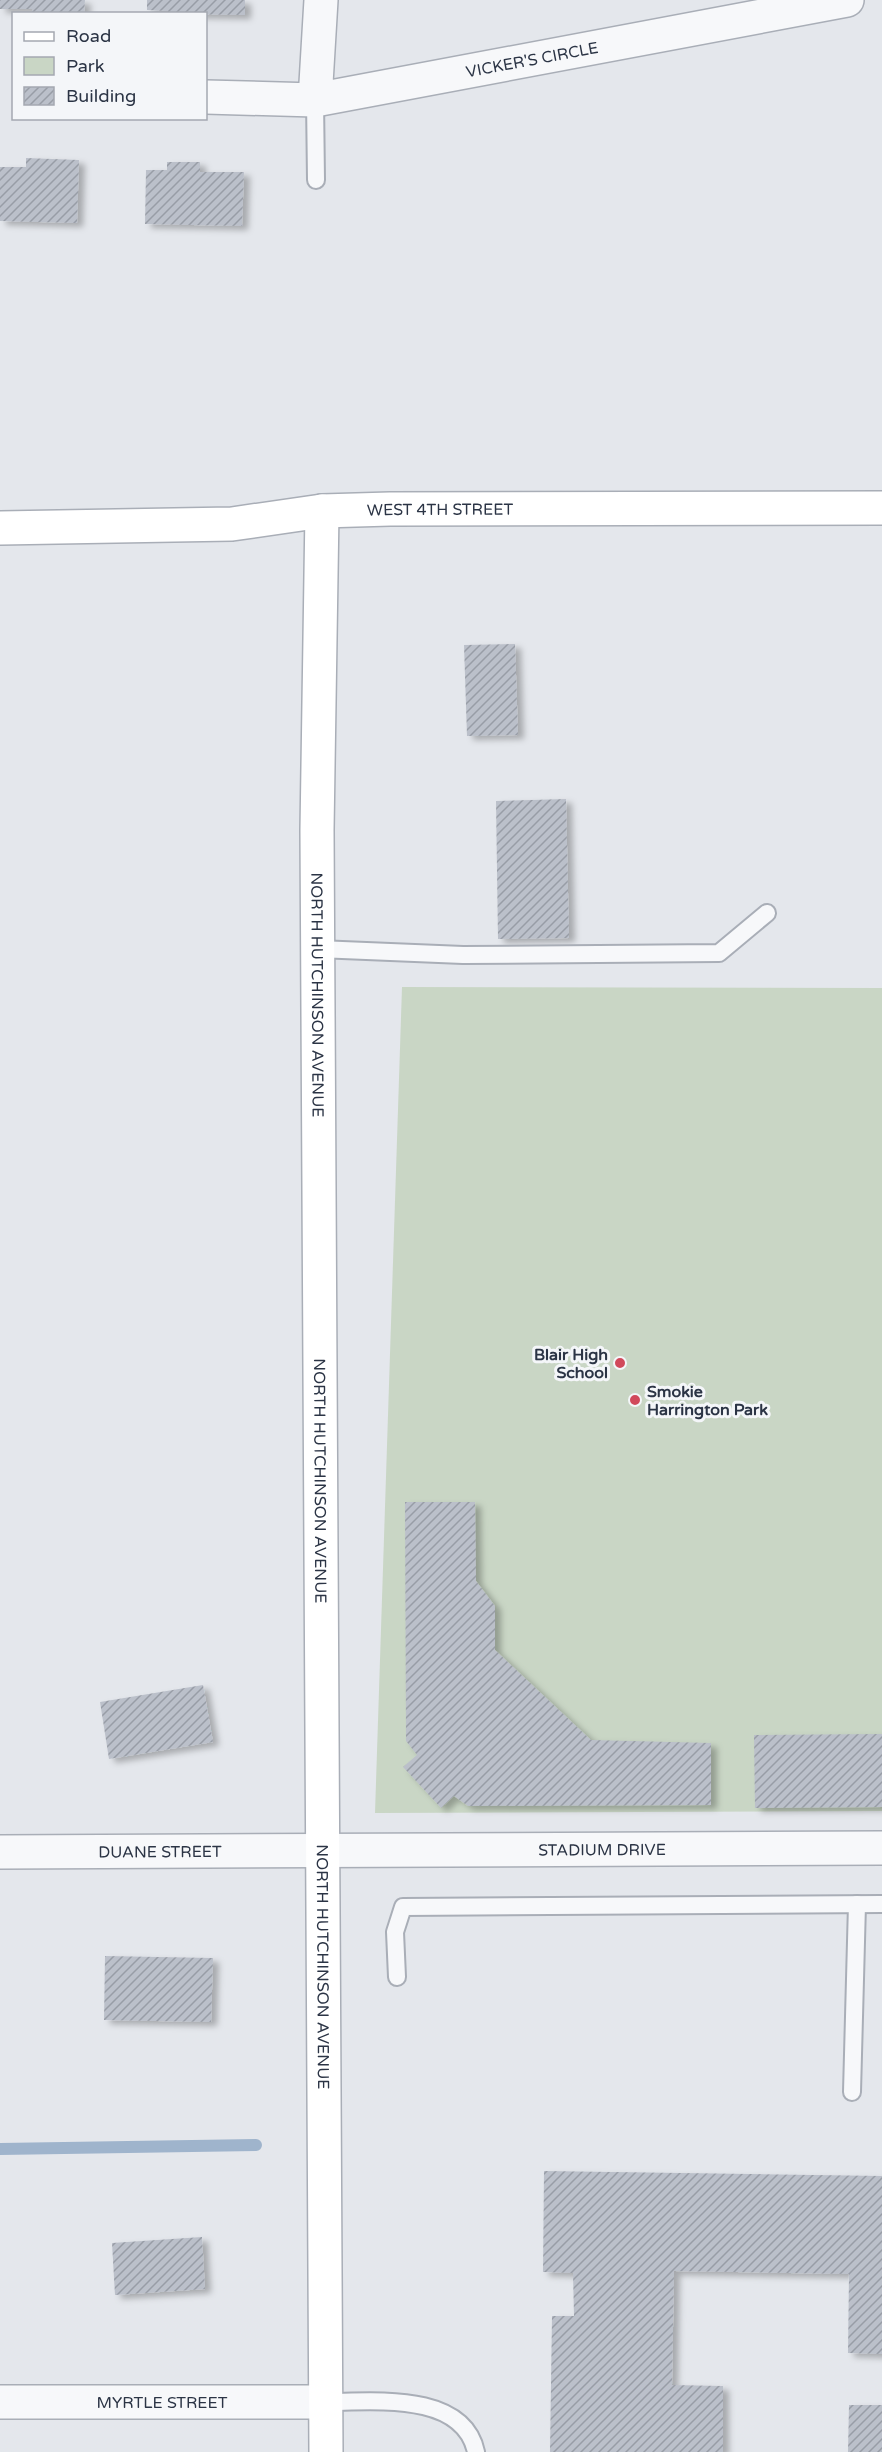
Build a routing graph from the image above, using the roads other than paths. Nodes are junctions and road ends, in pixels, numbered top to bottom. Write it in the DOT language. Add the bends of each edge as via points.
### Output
graph roads {
  1 [pos="321,0"];
  2 [pos="847,0"];
  3 [pos="207,97"];
  4 [pos="315,100"];
  5 [pos="316,180"];
  6 [pos="882,508"];
  7 [pos="322,511"];
  8 [pos="0,528"];
  9 [pos="767,913"];
  10 [pos="318,949"];
  11 [pos="882,1848"];
  12 [pos="321,1851"];
  13 [pos="0,1852"];
  14 [pos="857,1904"];
  15 [pos="882,1904"];
  16 [pos="397,1977"];
  17 [pos="852,2092"];
  18 [pos="0,2402"];
  19 [pos="325,2402"];
  20 [pos="326,2452"];
  21 [pos="476,2452"];
  1 -- 4 [label="street"];
  2 -- 4 [label="street, VICKER'S CIRCLE"];
  3 -- 4 [label="street, VICKER'S CIRCLE"];
  4 -- 5 [label="lane"];
  6 -- 7 [label="main road, WEST 4TH STREET"];
  7 -- 8 [label="main road, WEST 4TH STREET" via="232,524"];
  7 -- 10 [label="main road, NORTH HUTCHINSON AVENUE"];
  9 -- 10 [label="lane" via="719,953 463,955"];
  10 -- 12 [label="main road, NORTH HUTCHINSON AVENUE"];
  11 -- 12 [label="street, STADIUM DRIVE"];
  12 -- 13 [label="street, DUANE STREET"];
  12 -- 19 [label="main road, NORTH HUTCHINSON AVENUE"];
  14 -- 15 [label="lane"];
  14 -- 16 [label="lane" via="404,1907 395,1932"];
  14 -- 17 [label="lane"];
  18 -- 19 [label="street, MYRTLE STREET"];
  19 -- 20 [label="main road, NORTH HUTCHINSON AVENUE"];
  19 -- 21 [label="lane" via="394,2402 437,2410 464,2425"];
}
